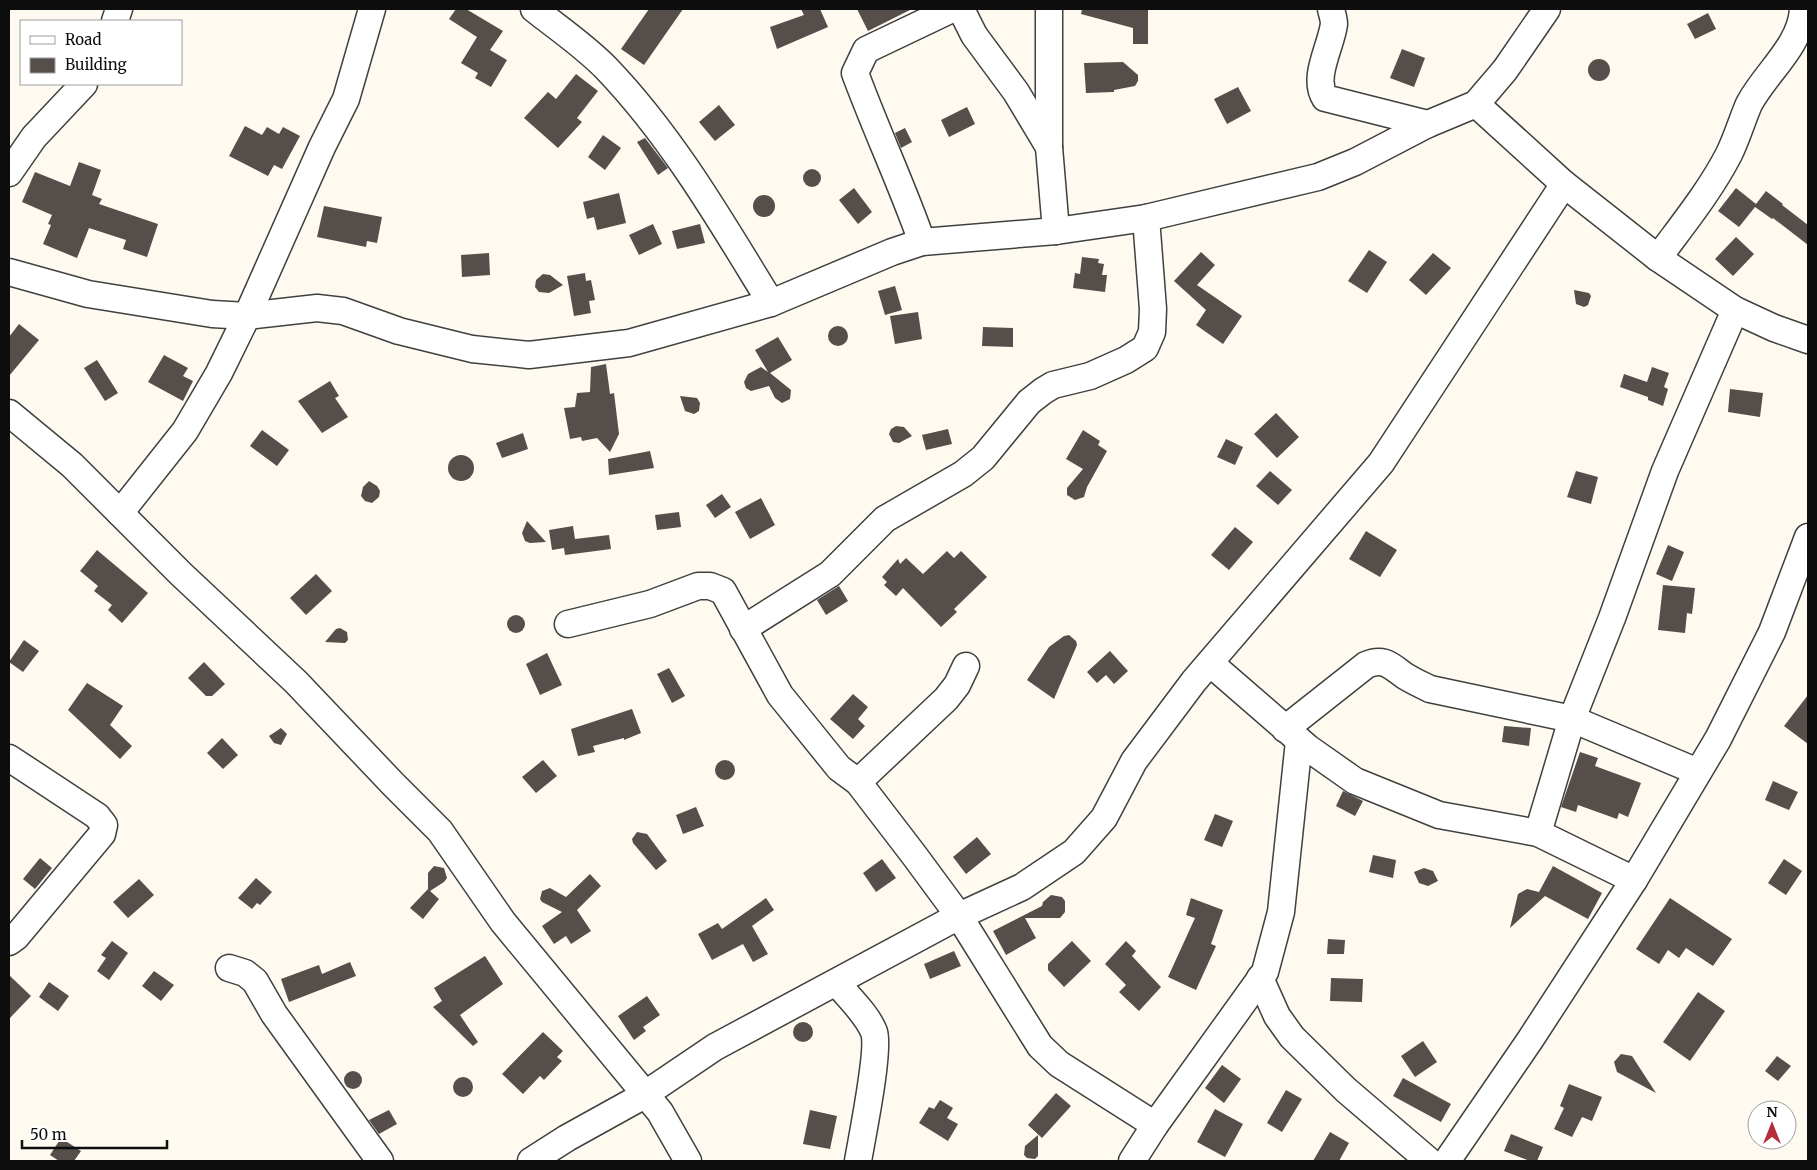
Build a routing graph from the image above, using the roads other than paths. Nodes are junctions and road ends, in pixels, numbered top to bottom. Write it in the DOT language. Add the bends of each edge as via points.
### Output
graph roads {
  1 [pos="372,9"];
  2 [pos="534,9"];
  3 [pos="952,9"];
  4 [pos="961,9"];
  5 [pos="1049,9"];
  6 [pos="1331,9"];
  7 [pos="1547,9"];
  8 [pos="1803,9"];
  9 [pos="563,19"];
  10 [pos="83,85"];
  11 [pos="1476,104"];
  12 [pos="1428,124"];
  13 [pos="1049,147"];
  14 [pos="9,173"];
  15 [pos="1564,184"];
  16 [pos="1146,218"];
  17 [pos="1056,231"];
  18 [pos="922,242"];
  19 [pos="1658,258"];
  20 [pos="9,272"];
  21 [pos="771,303"];
  22 [pos="1735,310"];
  23 [pos="247,316"];
  24 [pos="1808,340"];
  25 [pos="9,413"];
  26 [pos="120,513"];
  27 [pos="1808,537"];
  28 [pos="568,624"];
  29 [pos="743,629"];
  30 [pos="1210,663"];
  31 [pos="966,666"];
  32 [pos="1572,719"];
  33 [pos="1292,735"];
  34 [pos="9,758"];
  35 [pos="1698,772"];
  36 [pos="858,782"];
  37 [pos="1538,833"];
  38 [pos="1634,880"];
  39 [pos="958,916"];
  40 [pos="9,942"];
  41 [pos="228,968"];
  42 [pos="1260,978"];
  43 [pos="837,983"];
  44 [pos="646,1094"];
  45 [pos="1156,1125"];
  46 [pos="380,1161"];
  47 [pos="531,1161"];
  48 [pos="688,1161"];
  49 [pos="858,1161"];
  50 [pos="1132,1161"];
  51 [pos="1429,1161"];
  52 [pos="1447,1161"];
  1 -- 23 [label="street" via="346,99"];
  2 -- 9 [label="street"];
  3 -- 18 [label="street" via="866,50 855,73"];
  4 -- 13 [label="street" via="974,35 1016,92"];
  5 -- 13 [label="street"];
  6 -- 12 [label="street" via="1334,23 1320,77 1321,92 1325,98"];
  7 -- 11 [label="street"];
  8 -- 19 [label="street" via="1796,37 1749,104 1742,127 1714,182"];
  9 -- 21 [label="street" via="658,130 698,186"];
  10 -- 14 [label="street" via="34,137"];
  11 -- 12 [label="street"];
  11 -- 15 [label="street"];
  12 -- 16 [label="street" via="1355,162 1318,177"];
  13 -- 17 [label="street"];
  15 -- 19 [label="street"];
  15 -- 30 [label="street" via="1381,463"];
  16 -- 17 [label="street"];
  16 -- 29 [label="street" via="1153,309 1152,332 1145,348 1090,376 1043,390 970,469 885,519 830,574"];
  17 -- 18 [label="street"];
  18 -- 21 [label="street"];
  19 -- 22 [label="street"];
  20 -- 23 [label="street" via="88,294 212,314"];
  21 -- 23 [label="street" via="629,343 529,355 463,347 399,331 343,311 317,308"];
  22 -- 24 [label="street"];
  22 -- 32 [label="street" via="1664,471"];
  23 -- 26 [label="street" via="185,431"];
  25 -- 26 [label="street" via="72,465"];
  26 -- 44 [label="street" via="296,682 440,831 503,922"];
  27 -- 35 [label="street" via="1772,632"];
  28 -- 29 [label="street" via="650,604 698,586 710,586 723,592"];
  29 -- 36 [label="street" via="780,695 839,768"];
  30 -- 33 [label="street"];
  30 -- 39 [label="street" via="1134,761 1104,818 1074,852 1022,888"];
  31 -- 36 [label="street" via="946,699"];
  32 -- 33 [label="street" via="1430,689 1384,661 1375,661 1366,665"];
  32 -- 35 [label="street"];
  32 -- 37 [label="street"];
  33 -- 37 [label="street" via="1355,780 1439,815"];
  33 -- 42 [label="street" via="1281,912 1273,948"];
  34 -- 40 [label="street" via="98,816 104,825 102,834"];
  35 -- 38 [label="street"];
  36 -- 39 [label="street"];
  37 -- 38 [label="street"];
  38 -- 52 [label="street"];
  39 -- 43 [label="street"];
  39 -- 45 [label="street" via="1040,1046 1060,1064"];
  41 -- 46 [label="street" via="255,981 274,1014"];
  42 -- 45 [label="street"];
  42 -- 51 [label="street" via="1277,1016 1292,1037 1346,1090"];
  43 -- 44 [label="street" via="715,1047"];
  43 -- 49 [label="street" via="875,1035"];
  44 -- 47 [label="street"];
  44 -- 48 [label="street"];
  45 -- 50 [label="street"];
}
